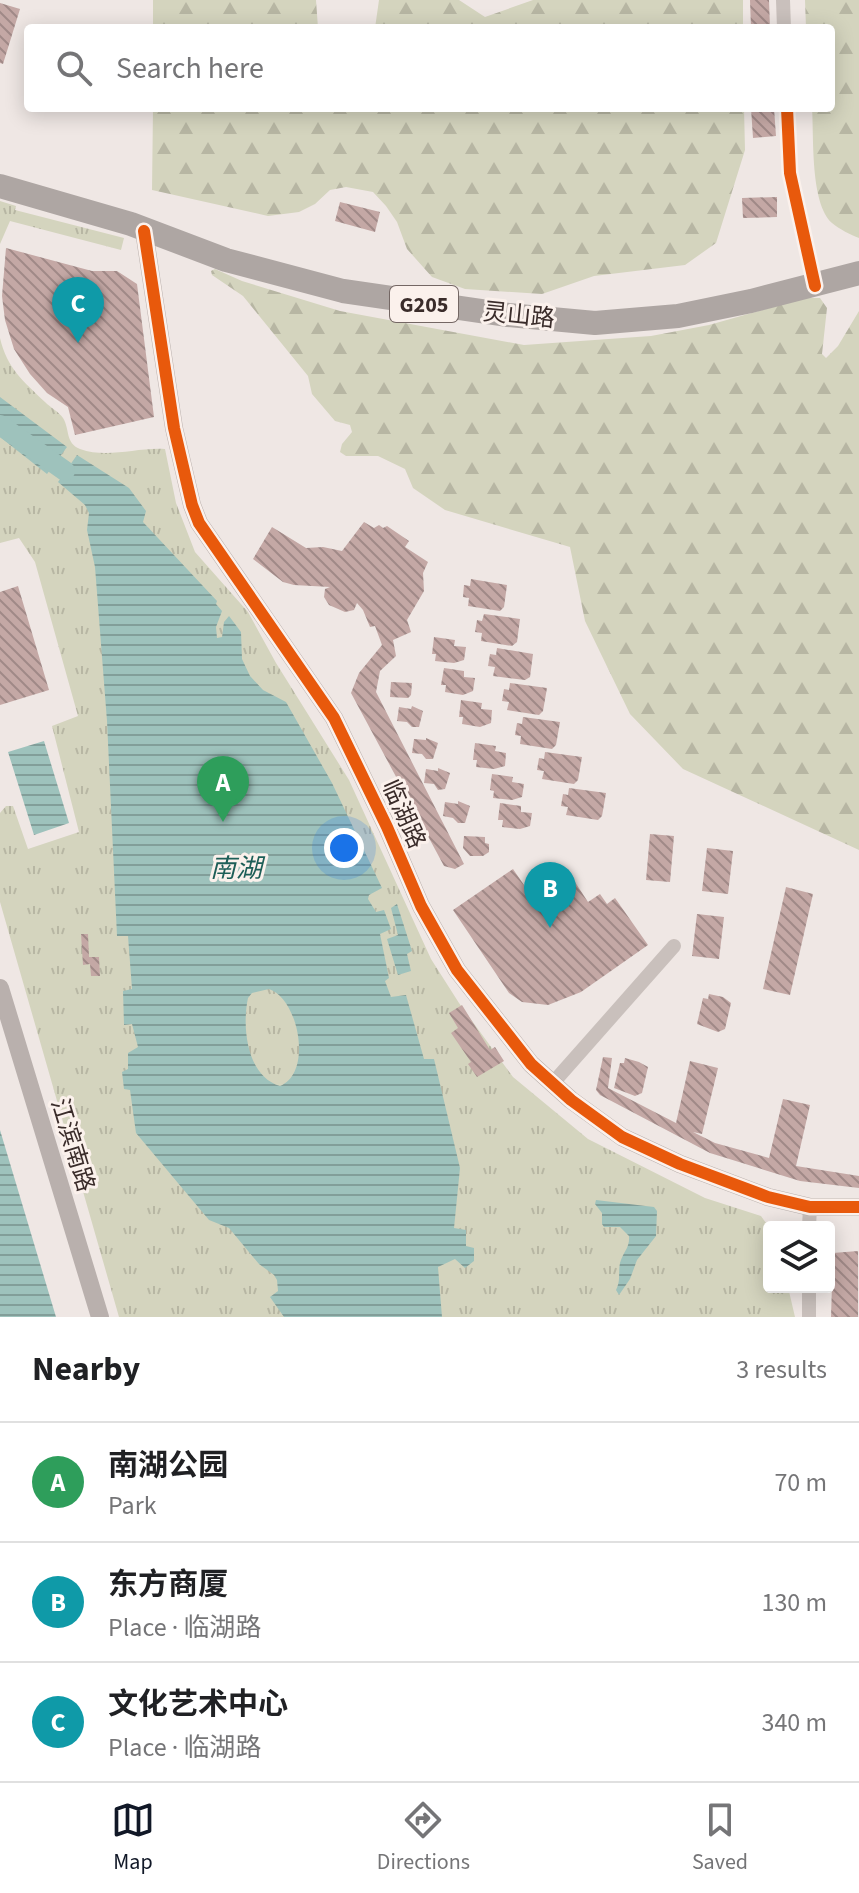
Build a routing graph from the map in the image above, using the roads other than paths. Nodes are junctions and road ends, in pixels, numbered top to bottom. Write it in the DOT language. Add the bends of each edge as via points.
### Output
graph roads {
  1 [pos="783,0"];
  2 [pos="784,24"];
  3 [pos="787,112"];
  4 [pos="0,186"];
  5 [pos="144,231"];
  6 [pos="859,273"];
  7 [pos="815,286"];
  8 [pos="674,946"];
  9 [pos="0,988"];
  10 [pos="552,1084"];
  11 [pos="810,1207"];
  12 [pos="859,1207"];
  13 [pos="809,1221"];
  14 [pos="809,1293"];
  15 [pos="100,1317"];
  16 [pos="809,1317"];
  1 -- 2 [label="street"];
  3 -- 7 [label="street" via="790,173"];
  4 -- 5 [label="highway, 灵山路 / G205"];
  5 -- 7 [label="highway, 灵山路 / G205" via="226,260 343,291 595,323 678,316"];
  5 -- 10 [label="street, 临湖路" via="174,428 199,523 334,718 421,906 457,970"];
  6 -- 7 [label="highway, 灵山路 / G205"];
  8 -- 10 [label="street"];
  9 -- 15 [label="street, 江滨南路"];
  10 -- 11 [label="street, 临湖路" via="622,1137 768,1197"];
  11 -- 12 [label="street, 临湖路"];
  11 -- 13 [label="street"];
  14 -- 16 [label="street"];
}
